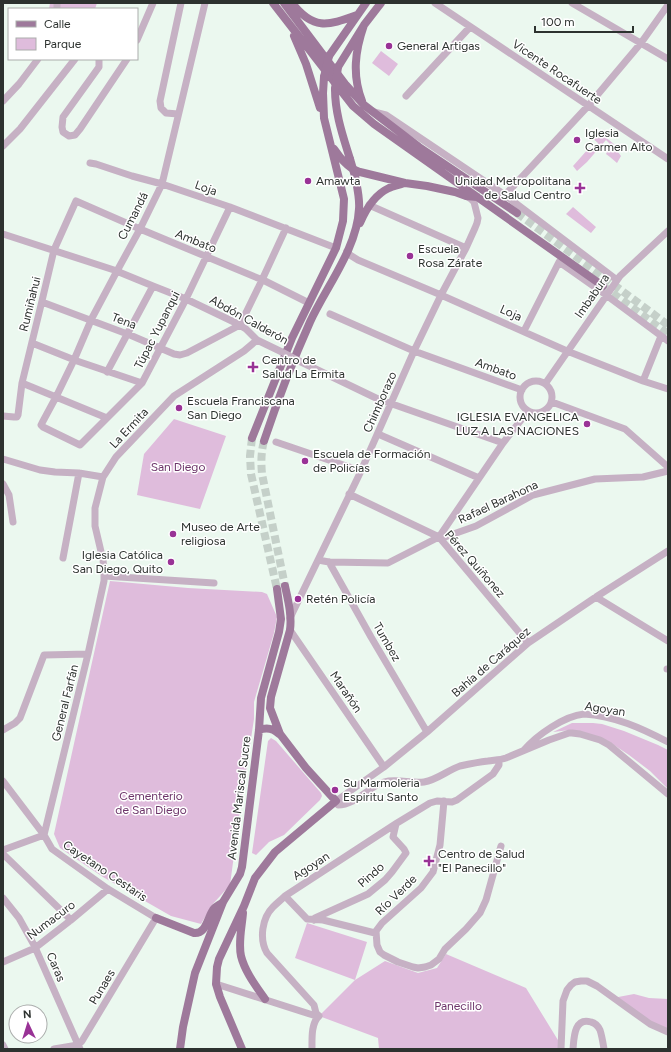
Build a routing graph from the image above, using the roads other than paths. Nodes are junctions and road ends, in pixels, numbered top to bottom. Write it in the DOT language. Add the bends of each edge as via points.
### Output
graph roads {
  1 [pos="153,3"];
  2 [pos="182,3"];
  3 [pos="205,3"];
  4 [pos="273,3"];
  5 [pos="284,3"];
  6 [pos="292,3"];
  7 [pos="366,3"];
  8 [pos="381,3"];
  9 [pos="435,3"];
  10 [pos="572,3"];
  11 [pos="668,5"];
  12 [pos="357,15"];
  13 [pos="364,25"];
  14 [pos="290,26"];
  15 [pos="470,27"];
  16 [pos="138,38"];
  17 [pos="641,43"];
  18 [pos="668,59"];
  19 [pos="37,60"];
  20 [pos="74,60"];
  21 [pos="99,60"];
  22 [pos="126,60"];
  23 [pos="406,96"];
  24 [pos="3,101"];
  25 [pos="364,106"];
  26 [pos="588,106"];
  27 [pos="372,111"];
  28 [pos="178,114"];
  29 [pos="324,118"];
  30 [pos="330,141"];
  31 [pos="3,146"];
  32 [pos="668,159"];
  33 [pos="90,163"];
  34 [pos="453,179"];
  35 [pos="405,183"];
  36 [pos="162,184"];
  37 [pos="455,192"];
  38 [pos="505,194"];
  39 [pos="466,196"];
  40 [pos="478,197"];
  41 [pos="76,201"];
  42 [pos="369,205"];
  43 [pos="230,207"];
  44 [pos="517,213"];
  45 [pos="286,228"];
  46 [pos="140,229"];
  47 [pos="668,231"];
  48 [pos="3,234"];
  49 [pos="354,234"];
  50 [pos="336,248"];
  51 [pos="466,248"];
  52 [pos="54,250"];
  53 [pos="347,252"];
  54 [pos="207,257"];
  55 [pos="117,271"];
  56 [pos="262,280"];
  57 [pos="617,280"];
  58 [pos="152,286"];
  59 [pos="603,286"];
  60 [pos="441,295"];
  61 [pos="606,295"];
  62 [pos="186,299"];
  63 [pos="42,302"];
  64 [pos="307,302"];
  65 [pos="330,314"];
  66 [pos="91,321"];
  67 [pos="240,325"];
  68 [pos="524,331"];
  69 [pos="127,334"];
  70 [pos="661,336"];
  71 [pos="257,340"];
  72 [pos="668,341"];
  73 [pos="32,343"];
  74 [pos="160,347"];
  75 [pos="414,351"];
  76 [pos="567,351"];
  77 [pos="74,360"];
  78 [pos="107,372"];
  79 [pos="643,381"];
  80 [pos="22,383"];
  81 [pos="142,383"];
  82 [pos="545,384"];
  83 [pos="522,390"];
  84 [pos="668,390"];
  85 [pos="56,397"];
  86 [pos="552,402"];
  87 [pos="391,403"];
  88 [pos="528,411"];
  89 [pos="3,416"];
  90 [pos="107,418"];
  91 [pos="378,434"];
  92 [pos="252,438"];
  93 [pos="264,441"];
  94 [pos="276,442"];
  95 [pos="503,443"];
  96 [pos="80,444"];
  97 [pos="3,459"];
  98 [pos="668,467"];
  99 [pos="361,471"];
  100 [pos="668,471"];
  101 [pos="79,473"];
  102 [pos="103,477"];
  103 [pos="478,478"];
  104 [pos="3,484"];
  105 [pos="349,494"];
  106 [pos="13,522"];
  107 [pos="439,537"];
  108 [pos="668,551"];
  109 [pos="63,558"];
  110 [pos="318,560"];
  111 [pos="329,562"];
  112 [pos="104,576"];
  113 [pos="214,583"];
  114 [pos="286,586"];
  115 [pos="277,589"];
  116 [pos="596,597"];
  117 [pos="290,618"];
  118 [pos="290,630"];
  119 [pos="668,641"];
  120 [pos="528,642"];
  121 [pos="88,654"];
  122 [pos="3,730"];
  123 [pos="259,730"];
  124 [pos="427,732"];
  125 [pos="280,734"];
  126 [pos="668,742"];
  127 [pos="523,751"];
  128 [pos="499,760"];
  129 [pos="384,767"];
  130 [pos="3,780"];
  131 [pos="668,794"];
  132 [pos="336,801"];
  133 [pos="444,802"];
  134 [pos="396,824"];
  135 [pos="44,835"];
  136 [pos="501,846"];
  137 [pos="3,850"];
  138 [pos="3,854"];
  139 [pos="108,889"];
  140 [pos="285,896"];
  141 [pos="3,898"];
  142 [pos="223,902"];
  143 [pos="244,906"];
  144 [pos="156,918"];
  145 [pos="71,920"];
  146 [pos="314,920"];
  147 [pos="375,933"];
  148 [pos="35,948"];
  149 [pos="3,962"];
  150 [pos="216,984"];
  151 [pos="265,999"];
  152 [pos="319,1016"];
  153 [pos="668,1032"];
  154 [pos="3,1045"];
  155 [pos="79,1047"];
  156 [pos="5,1049"];
  157 [pos="54,1049"];
  158 [pos="180,1049"];
  159 [pos="242,1049"];
  160 [pos="312,1049"];
  161 [pos="561,1049"];
  162 [pos="573,1049"];
  163 [pos="604,1049"];
  1 -- 16 [label="street"];
  2 -- 28 [label="street" via="160,101 161,108 166,113"];
  3 -- 28 [label="street, Cumandá"];
  4 -- 14 [label="main road"];
  5 -- 25 [label="main road"];
  6 -- 12 [label="main road" via="306,18 324,24"];
  7 -- 12 [label="main road"];
  8 -- 13 [label="main road"];
  9 -- 15 [label="street, Vicente Rocafuerte"];
  10 -- 17 [label="street"];
  11 -- 17 [label="street"];
  12 -- 29 [label="main road, bridge" via="330,56 324,77"];
  13 -- 25 [label="main road" via="358,41 356,64 360,96"];
  13 -- 49 [label="main road, bridge" via="338,67 335,90 337,116 359,193 360,209"];
  14 -- 29 [label="main road"];
  14 -- 34 [label="main road" via="353,106 374,124"];
  15 -- 23 [label="street"];
  15 -- 26 [label="street, Vicente Rocafuerte"];
  17 -- 18 [label="street"];
  17 -- 26 [label="street"];
  19 -- 24 [label="street"];
  20 -- 31 [label="street" via="20,129"];
  21 -- 22 [label="street" via="99,67 63,117 62,126 69,136 75,136 80,130"];
  25 -- 27 [label="main road"];
  26 -- 32 [label="street, Vicente Rocafuerte"];
  26 -- 38 [label="street"];
  27 -- 38 [label="street" via="386,115"];
  27 -- 44 [label="main road" via="419,147"];
  28 -- 36 [label="street, Cumandá"];
  29 -- 30 [label="main road"];
  30 -- 35 [label="main road" via="339,156 356,171"];
  30 -- 50 [label="main road" via="344,199 343,221"];
  33 -- 36 [label="street, Loja"];
  34 -- 37 [label="main road"];
  34 -- 40 [label="main road"];
  35 -- 37 [label="main road"];
  35 -- 42 [label="main road" via="388,188"];
  36 -- 43 [label="street, Loja"];
  36 -- 46 [label="street, Cumandá"];
  37 -- 39 [label="main road"];
  38 -- 57 [label="street"];
  39 -- 40 [label="main road"];
  39 -- 51 [label="street, Chimborazo" via="474,202 478,218"];
  40 -- 59 [label="main road"];
  41 -- 46 [label="street, Ambato"];
  41 -- 52 [label="street, Rumiñahui"];
  42 -- 49 [label="main road"];
  42 -- 51 [label="street"];
  43 -- 45 [label="street, Loja"];
  43 -- 54 [label="street, Túpac Yupanqui"];
  45 -- 50 [label="street, Loja"];
  45 -- 56 [label="street"];
  46 -- 54 [label="street, Ambato"];
  46 -- 55 [label="street, Cumandá"];
  47 -- 57 [label="street, Imbabura"];
  48 -- 52 [label="street, Abdón Calderón"];
  49 -- 53 [label="main road"];
  50 -- 92 [label="main road" via="292,338"];
  51 -- 60 [label="street, Chimborazo"];
  52 -- 55 [label="street, Abdón Calderón"];
  52 -- 63 [label="street, Rumiñahui"];
  53 -- 60 [label="street, Loja" via="358,260"];
  53 -- 93 [label="main road" via="311,320"];
  54 -- 56 [label="street, Ambato"];
  54 -- 62 [label="street, Túpac Yupanqui"];
  55 -- 58 [label="street, Abdón Calderón"];
  55 -- 66 [label="street, Cumandá"];
  56 -- 64 [label="street, Ambato"];
  56 -- 67 [label="street"];
  57 -- 61 [label="street, Imbabura"];
  58 -- 62 [label="street, Abdón Calderón"];
  58 -- 69 [label="street"];
  60 -- 68 [label="street, Loja"];
  60 -- 75 [label="street, Chimborazo"];
  61 -- 68 [label="street" via="559,262"];
  61 -- 70 [label="street"];
  61 -- 76 [label="street, Imbabura"];
  62 -- 67 [label="street, Abdón Calderón"];
  62 -- 74 [label="street, Túpac Yupanqui"];
  63 -- 66 [label="street, Tena"];
  63 -- 73 [label="street, Rumiñahui"];
  65 -- 75 [label="street, Ambato"];
  66 -- 69 [label="street, Tena"];
  66 -- 77 [label="street, Cumandá"];
  67 -- 71 [label="street, Abdón Calderón"];
  67 -- 74 [label="street, Tena" via="180,355"];
  68 -- 76 [label="street, Loja"];
  69 -- 74 [label="street, Tena"];
  69 -- 78 [label="street"];
  70 -- 72 [label="street"];
  70 -- 79 [label="street"];
  71 -- 87 [label="street, Abdón Calderón, bridge"];
  71 -- 102 [label="street, La Ermita" via="174,396 116,457"];
  73 -- 77 [label="street"];
  73 -- 80 [label="street, Rumiñahui"];
  74 -- 81 [label="street, Túpac Yupanqui"];
  75 -- 83 [label="street, Ambato"];
  75 -- 87 [label="street, Chimborazo"];
  76 -- 79 [label="street, Loja"];
  76 -- 82 [label="street, Imbabura"];
  77 -- 78 [label="street"];
  77 -- 85 [label="street, Cumandá"];
  78 -- 81 [label="street"];
  79 -- 84 [label="street, Loja"];
  80 -- 85 [label="street"];
  80 -- 89 [label="street, Rumiñahui" via="17,417"];
  81 -- 90 [label="street, Túpac Yupanqui"];
  82 -- 83 [label="street" via="535,381"];
  82 -- 86 [label="street" via="552,392"];
  83 -- 88 [label="street" via="520,400"];
  85 -- 90 [label="street"];
  85 -- 96 [label="street, Cumandá" via="41,425"];
  86 -- 88 [label="street" via="550,407 542,412"];
  86 -- 98 [label="street" via="625,429"];
  87 -- 91 [label="street, Chimborazo"];
  87 -- 95 [label="street, Abdón Calderón"];
  88 -- 95 [label="street"];
  90 -- 96 [label="street, Túpac Yupanqui"];
  91 -- 99 [label="street, Chimborazo"];
  91 -- 103 [label="street"];
  94 -- 99 [label="street"];
  95 -- 103 [label="street"];
  97 -- 101 [label="street" via="40,470"];
  99 -- 105 [label="street, Chimborazo"];
  100 -- 107 [label="street, Rafael Barahona" via="643,477 595,479 533,495 476,526"];
  101 -- 102 [label="street"];
  101 -- 109 [label="street"];
  102 -- 112 [label="street, La Ermita" via="95,526"];
  103 -- 107 [label="street"];
  104 -- 106 [label="street" via="9,495"];
  105 -- 107 [label="street, Pérez Quiñonez"];
  105 -- 110 [label="street, Chimborazo"];
  107 -- 111 [label="street, Rafael Barahona" via="388,563"];
  107 -- 120 [label="street, Pérez Quiñonez"];
  108 -- 116 [label="street, Bahía de Caráquez"];
  110 -- 111 [label="street, Rafael Barahona"];
  110 -- 117 [label="street, Chimborazo"];
  111 -- 124 [label="street, Tumbez"];
  112 -- 113 [label="street"];
  112 -- 121 [label="street, General Farfán"];
  114 -- 117 [label="main road"];
  115 -- 123 [label="main road, Avenida Mariscal Sucre" via="281,619 262,691"];
  116 -- 119 [label="street"];
  116 -- 120 [label="street, Bahía de Caráquez"];
  117 -- 118 [label="main road"];
  118 -- 125 [label="main road" via="271,697 270,708"];
  118 -- 129 [label="street, Marañón"];
  120 -- 124 [label="street, Bahía de Caráquez"];
  121 -- 122 [label="street" via="44,655 20,718"];
  121 -- 135 [label="street, General Farfán"];
  123 -- 125 [label="main road" via="273,729"];
  123 -- 142 [label="main road, Avenida Mariscal Sucre" via="243,863 240,874"];
  124 -- 129 [label="street, Bahía de Caráquez"];
  125 -- 132 [label="main road"];
  126 -- 127 [label="street, Agoyan" via="622,721 584,714 544,732"];
  127 -- 128 [label="street"];
  127 -- 131 [label="street" via="569,733 585,735 610,745"];
  128 -- 132 [label="street" via="458,767 424,782 386,781 346,804 338,805"];
  128 -- 133 [label="street, Agoyan" via="493,774 457,800"];
  129 -- 132 [label="street, Bahía de Caráquez"];
  130 -- 135 [label="street, Cayetano Cestaris"];
  132 -- 143 [label="main road" via="275,852 255,878"];
  133 -- 134 [label="street, Agoyan" via="430,802"];
  133 -- 147 [label="street, Río Verde" via="440,845 433,872 421,888 382,923"];
  134 -- 140 [label="street, Agoyan"];
  134 -- 146 [label="street, Pindo" via="393,837 406,853 392,872 368,894"];
  135 -- 137 [label="street"];
  135 -- 139 [label="street, Cayetano Cestaris" via="52,849"];
  136 -- 147 [label="street, Río Verde" via="480,913 431,965 413,967 384,955 377,945"];
  138 -- 145 [label="street"];
  139 -- 144 [label="street, Cayetano Cestaris"];
  139 -- 145 [label="street, Numacuro"];
  140 -- 146 [label="street" via="305,918"];
  140 -- 152 [label="street, Agoyan" via="268,914 262,932 264,948 314,1005"];
  141 -- 148 [label="street, Caras" via="19,918"];
  142 -- 144 [label="main road" via="214,908 198,934"];
  142 -- 158 [label="main road, Avenida Mariscal Sucre" via="195,973"];
  143 -- 150 [label="main road" via="219,959"];
  143 -- 151 [label="main road" via="241,955 249,975"];
  144 -- 155 [label="street, Punaes"];
  145 -- 148 [label="street, Numacuro"];
  146 -- 147 [label="street"];
  148 -- 149 [label="street, Numacuro"];
  148 -- 155 [label="street, Caras"];
  150 -- 151 [label="street"];
  150 -- 159 [label="main road"];
  151 -- 152 [label="street"];
  152 -- 160 [label="street" via="313,1029"];
  153 -- 161 [label="street" via="650,1024 597,986 587,981 576,982 567,990 563,1001"];
  154 -- 156 [label="street"];
  155 -- 157 [label="street"];
  162 -- 163 [label="street" via="578,1025 585,1021 590,1021 599,1028"];
}
